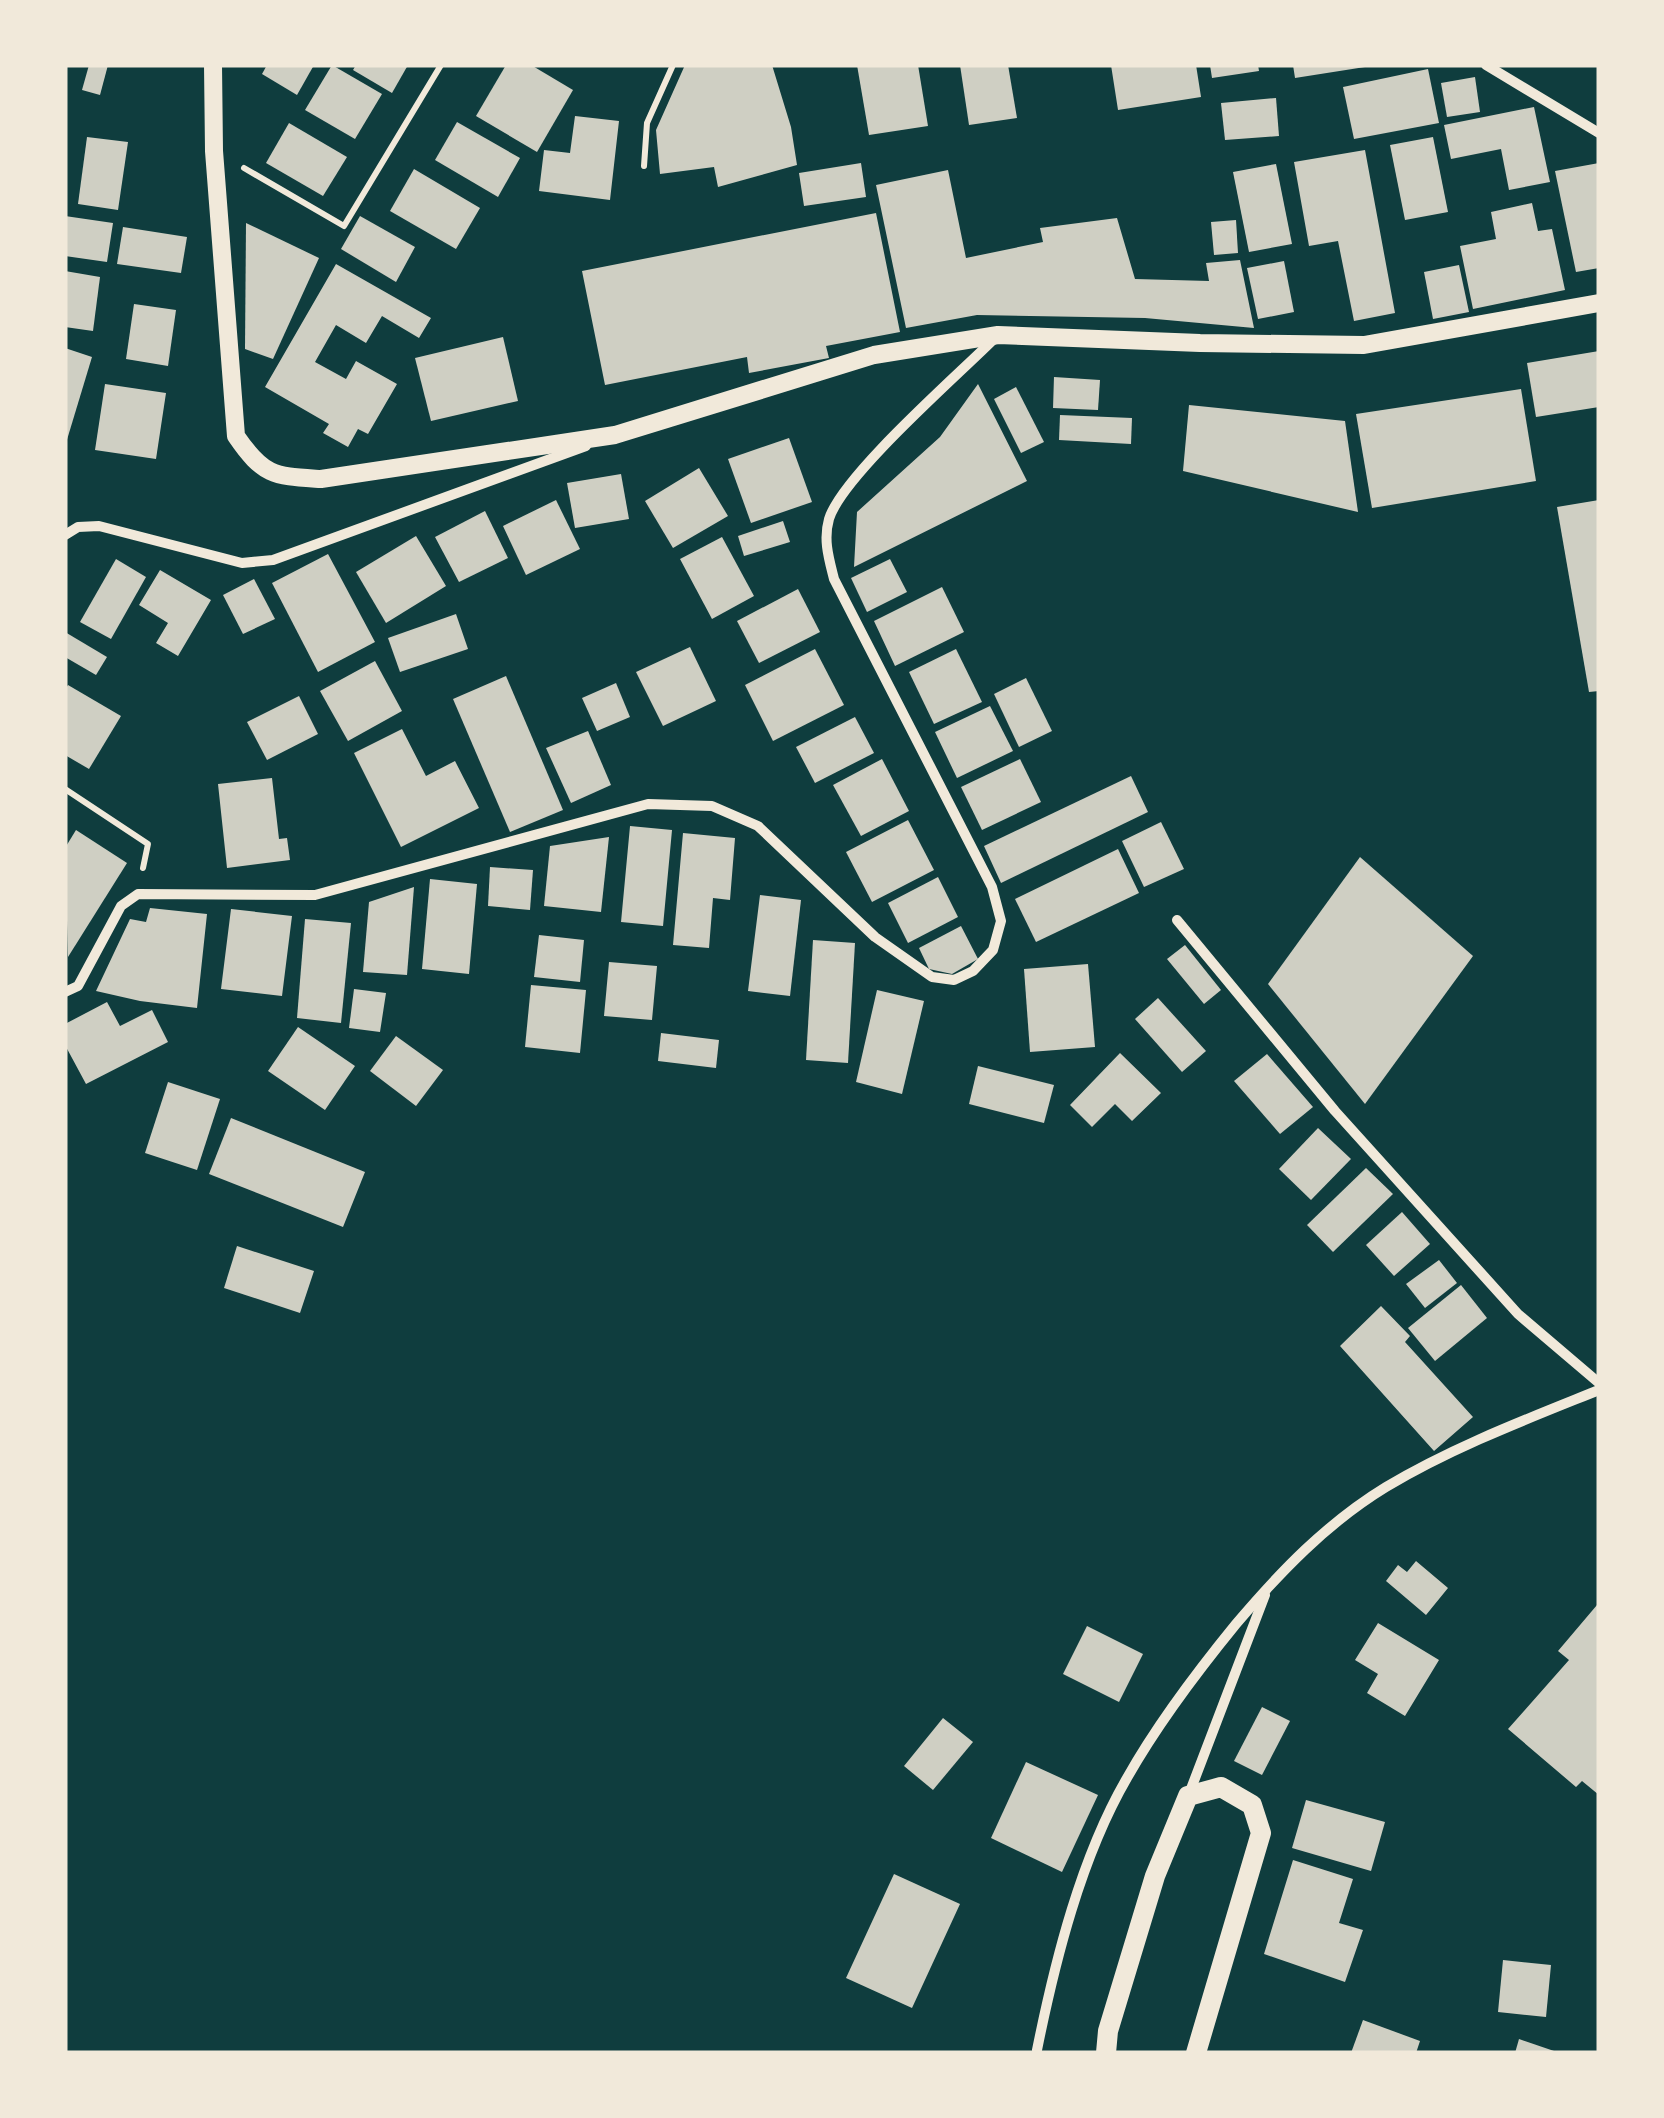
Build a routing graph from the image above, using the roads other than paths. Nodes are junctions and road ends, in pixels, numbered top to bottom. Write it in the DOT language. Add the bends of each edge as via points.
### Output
graph roads {
  1 [pos="213,65"];
  2 [pos="1486,65"];
  3 [pos="1599,132"];
  4 [pos="1599,303"];
  5 [pos="998,335"];
  6 [pos="616,435"];
  7 [pos="65,535"];
  8 [pos="1177,920"];
  9 [pos="65,992"];
  10 [pos="1599,1386"];
  11 [pos="1269,1584"];
  12 [pos="1188,1796"];
  13 [pos="1037,2050"];
  14 [pos="1106,2053"];
  15 [pos="1196,2053"];
  1 -- 6 [label="street" via="236,436 252,459 276,476 322,479"];
  2 -- 3 [label="street"];
  4 -- 5 [label="street" via="1364,345"];
  5 -- 6 [label="street" via="874,354"];
  5 -- 9 [label="street" via="848,485 830,517 826,544 834,579 992,886 1001,921 993,950 973,972 954,980 932,976 875,937 758,826 712,806 648,804 315,895 138,894 121,906 78,986"];
  6 -- 7 [label="street" via="273,560 242,562 99,526 78,526"];
  8 -- 10 [label="street" via="1335,1111 1518,1314"];
  10 -- 11 [label="street" via="1485,1435 1386,1488 1324,1531"];
  11 -- 12 [label="street"];
  11 -- 13 [label="street" via="1184,1687 1125,1781 1053,1971"];
  12 -- 14 [label="main road" via="1155,1876"];
  12 -- 15 [label="main road" via="1221,1787 1252,1804 1261,1833"];
}
